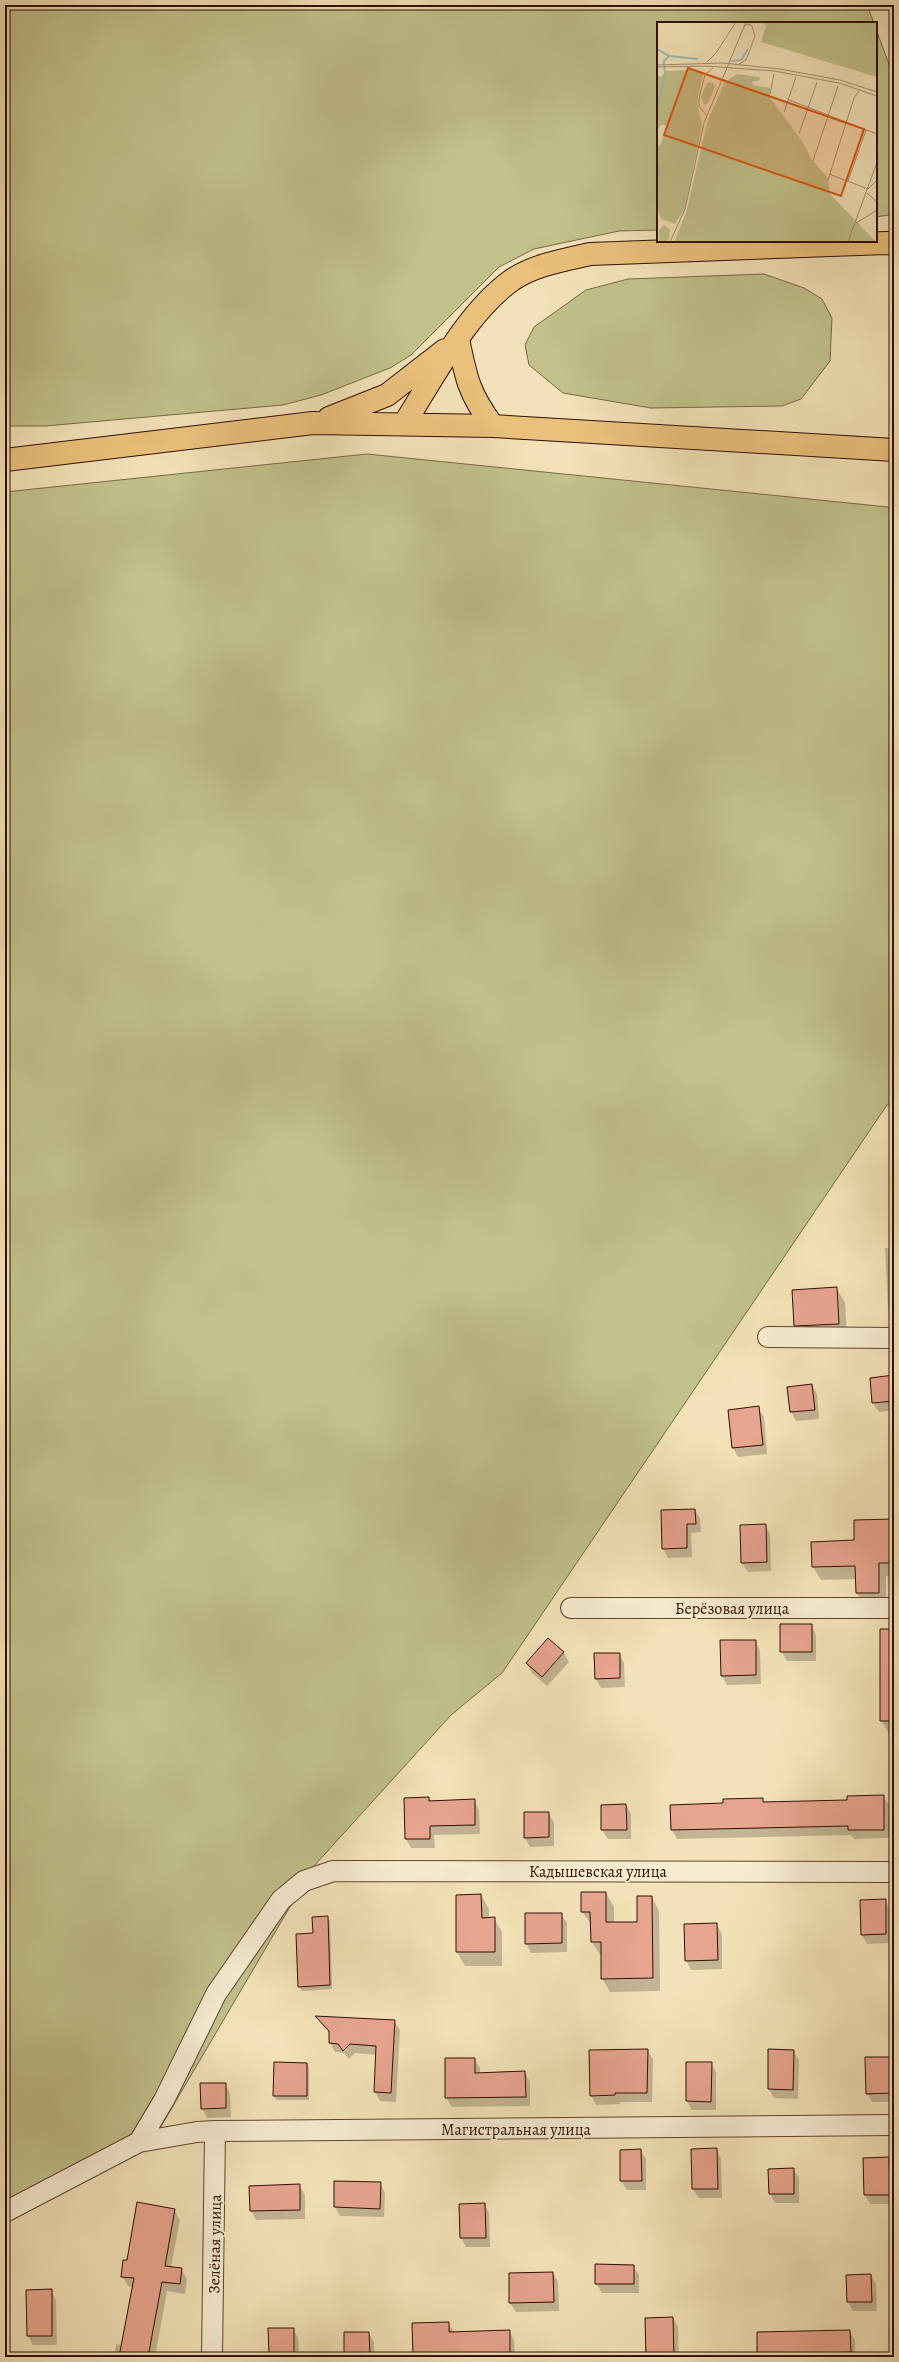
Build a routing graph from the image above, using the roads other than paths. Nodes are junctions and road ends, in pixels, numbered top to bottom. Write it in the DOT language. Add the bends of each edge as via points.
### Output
graph roads {
  1 [pos="891,242"];
  2 [pos="458,339"];
  3 [pos="313,423"];
  4 [pos="404,424"];
  5 [pos="493,426"];
  6 [pos="894,450"];
  7 [pos="5,460"];
  8 [pos="768,1337"];
  9 [pos="894,1338"];
  10 [pos="570,1608"];
  11 [pos="894,1608"];
  12 [pos="894,1872"];
  13 [pos="894,2126"];
  14 [pos="215,2131"];
  15 [pos="139,2142"];
  16 [pos="5,2212"];
  17 [pos="212,2357"];
  1 -- 2 [label="main road" via="590,254 564,260 513,279 481,309"];
  2 -- 3 [label="main road" via="387,394 342,414"];
  2 -- 4 [label="main road"];
  2 -- 5 [label="main road" via="473,397"];
  3 -- 4 [label="main road"];
  3 -- 7 [label="main road"];
  4 -- 5 [label="main road"];
  5 -- 6 [label="main road"];
  8 -- 9 [label="street"];
  10 -- 11 [label="street, Берёзовая улица"];
  12 -- 15 [label="street, Кадышевская улица" via="333,1870 304,1881 280,1900 216,1994 164,2100"];
  13 -- 14 [label="street, Магистральная улица"];
  14 -- 15 [label="street, Магистральная улица"];
  14 -- 17 [label="street, Зелёная улица"];
  15 -- 16 [label="street"];
}
